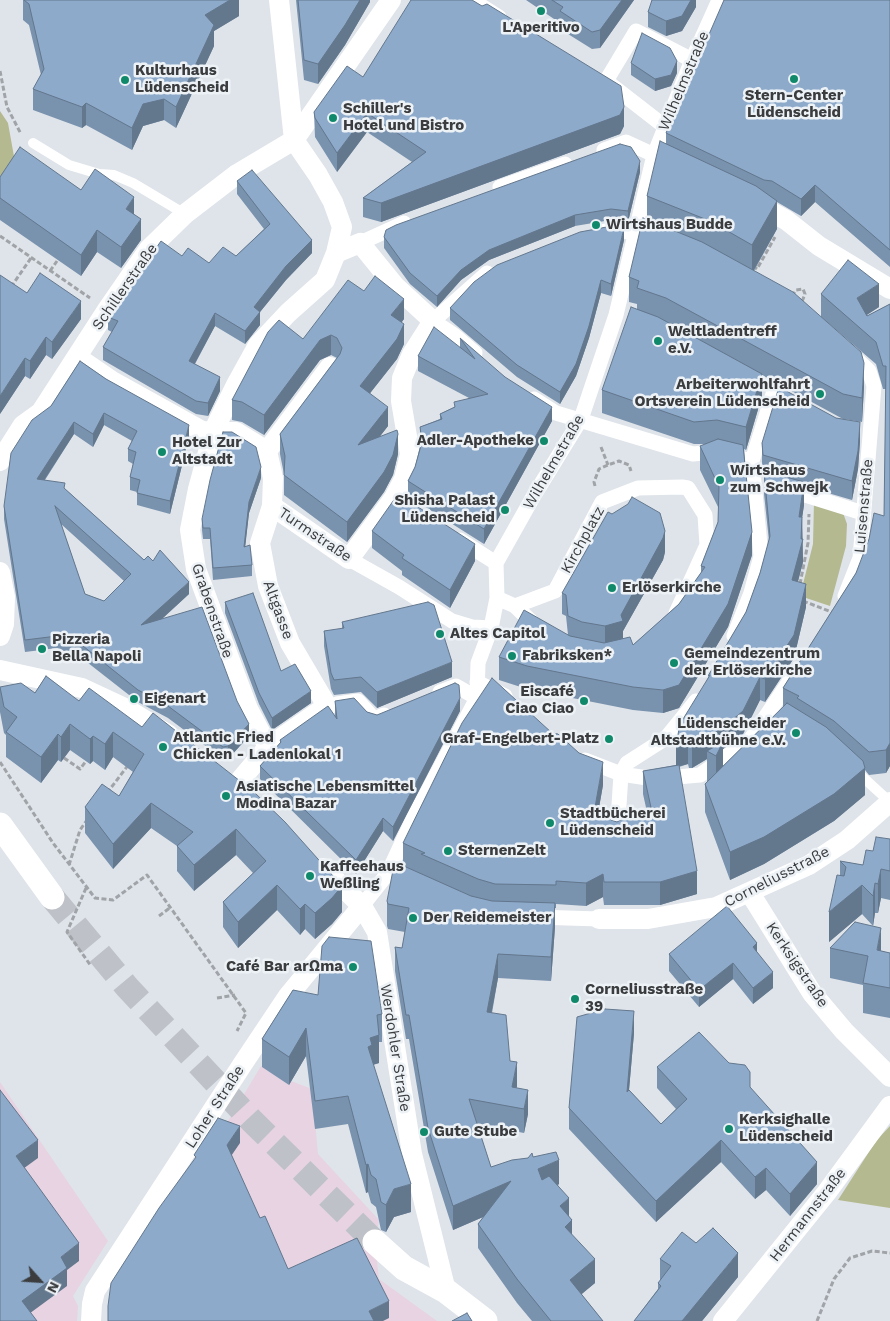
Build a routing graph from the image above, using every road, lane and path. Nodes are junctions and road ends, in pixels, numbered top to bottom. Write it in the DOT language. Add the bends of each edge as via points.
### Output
graph roads {
  1 [pos="279,0"];
  2 [pos="390,0"];
  3 [pos="472,0"];
  4 [pos="718,0"];
  5 [pos="513,25"];
  6 [pos="692,60"];
  7 [pos="0,71"];
  8 [pos="591,71"];
  9 [pos="606,81"];
  10 [pos="664,126"];
  11 [pos="294,140"];
  12 [pos="33,143"];
  13 [pos="654,155"];
  14 [pos="681,167"];
  15 [pos="482,194"];
  16 [pos="758,205"];
  17 [pos="185,214"];
  18 [pos="419,217"];
  19 [pos="786,220"];
  20 [pos="637,232"];
  21 [pos="586,234"];
  22 [pos="0,236"];
  23 [pos="671,243"];
  24 [pos="360,244"];
  25 [pos="336,253"];
  26 [pos="31,258"];
  27 [pos="57,261"];
  28 [pos="501,265"];
  29 [pos="751,265"];
  30 [pos="50,271"];
  31 [pos="11,288"];
  32 [pos="75,288"];
  33 [pos="890,289"];
  34 [pos="791,298"];
  35 [pos="798,309"];
  36 [pos="616,315"];
  37 [pos="433,321"];
  38 [pos="634,321"];
  39 [pos="841,345"];
  40 [pos="77,357"];
  41 [pos="483,360"];
  42 [pos="330,366"];
  43 [pos="757,382"];
  44 [pos="519,390"];
  45 [pos="774,391"];
  46 [pos="790,400"];
  47 [pos="581,419"];
  48 [pos="214,430"];
  49 [pos="267,451"];
  50 [pos="0,461"];
  51 [pos="752,461"];
  52 [pos="755,481"];
  53 [pos="810,496"];
  54 [pos="394,498"];
  55 [pos="272,506"];
  56 [pos="411,508"];
  57 [pos="863,513"];
  58 [pos="444,530"];
  59 [pos="350,559"];
  60 [pos="496,563"];
  61 [pos="0,572"];
  62 [pos="799,590"];
  63 [pos="497,598"];
  64 [pos="797,599"];
  65 [pos="515,606"];
  66 [pos="835,613"];
  67 [pos="670,623"];
  68 [pos="491,628"];
  69 [pos="0,636"];
  70 [pos="550,637"];
  71 [pos="728,648"];
  72 [pos="802,663"];
  73 [pos="0,670"];
  74 [pos="477,682"];
  75 [pos="704,688"];
  76 [pos="426,698"];
  77 [pos="477,698"];
  78 [pos="327,706"];
  79 [pos="400,708"];
  80 [pos="519,708"];
  81 [pos="268,747"];
  82 [pos="187,749"];
  83 [pos="570,751"];
  84 [pos="64,758"];
  85 [pos="131,760"];
  86 [pos="86,761"];
  87 [pos="0,762"];
  88 [pos="845,762"];
  89 [pos="621,774"];
  90 [pos="237,785"];
  91 [pos="103,798"];
  92 [pos="890,802"];
  93 [pos="89,818"];
  94 [pos="0,825"];
  95 [pos="617,836"];
  96 [pos="309,854"];
  97 [pos="69,866"];
  98 [pos="388,873"];
  99 [pos="406,880"];
  100 [pos="86,888"];
  101 [pos="750,893"];
  102 [pos="52,897"];
  103 [pos="362,906"];
  104 [pos="171,907"];
  105 [pos="158,916"];
  106 [pos="524,916"];
  107 [pos="599,919"];
  108 [pos="91,966"];
  109 [pos="235,995"];
  110 [pos="217,998"];
  111 [pos="232,1038"];
  112 [pos="890,1077"];
  113 [pos="890,1106"];
  114 [pos="375,1242"];
  115 [pos="890,1253"];
  116 [pos="446,1290"];
  117 [pos="480,1320"];
  118 [pos="91,1321"];
  119 [pos="723,1321"];
  120 [pos="817,1321"];
  1 -- 11 [label="street"];
  2 -- 11 [label="street, Schillerstraße"];
  3 -- 5 [label="street"];
  4 -- 6 [label="street, Wilhelmstraße"];
  6 -- 9 [label="street" via="636,31"];
  6 -- 10 [label="street, Wilhelmstraße"];
  7 -- 12 [label="path" via="7,107 18,131"];
  8 -- 9 [label="street"];
  9 -- 10 [label="street"];
  10 -- 13 [label="street, Wilhelmstraße"];
  11 -- 17 [label="street, Schillerstraße" via="237,174"];
  11 -- 25 [label="street" via="338,212 342,227"];
  12 -- 17 [label="lane" via="69,164 133,183"];
  13 -- 14 [label="street"];
  13 -- 15 [label="street" via="626,142"];
  13 -- 20 [label="street, Wilhelmstraße"];
  16 -- 19 [label="street"];
  17 -- 40 [label="street, Schillerstraße" via="149,249"];
  18 -- 24 [label="street"];
  19 -- 29 [label="path" via="757,269"];
  19 -- 33 [label="street" via="819,246"];
  20 -- 21 [label="street" via="612,230"];
  20 -- 23 [label="street"];
  20 -- 36 [label="street, Wilhelmstraße"];
  22 -- 26 [label="path"];
  24 -- 25 [label="street"];
  24 -- 37 [label="street" via="395,286"];
  25 -- 48 [label="street, Grabenstraße" via="325,280 258,346"];
  26 -- 30 [label="path"];
  26 -- 31 [label="path"];
  27 -- 30 [label="path"];
  28 -- 37 [label="street" via="468,287"];
  30 -- 32 [label="path"];
  34 -- 35 [label="path" via="796,290 805,291"];
  36 -- 38 [label="street"];
  36 -- 47 [label="street, Wilhelmstraße"];
  37 -- 41 [label="street"];
  37 -- 54 [label="street" via="412,354 402,378 401,401 410,454 404,479"];
  39 -- 57 [label="street, Luisenstraße" via="869,371 874,386 871,415 862,432"];
  40 -- 48 [label="street" via="183,422 202,431"];
  40 -- 50 [label="street, Schillerstraße" via="41,412 23,425"];
  42 -- 49 [label="street"];
  43 -- 45 [label="street"];
  44 -- 47 [label="street" via="556,413"];
  45 -- 46 [label="street"];
  45 -- 51 [label="street"];
  47 -- 51 [label="street" via="693,454 715,452"];
  47 -- 60 [label="street, Wilhelmstraße"];
  48 -- 49 [label="street" via="236,432"];
  48 -- 81 [label="street, Grabenstraße" via="190,530 192,549 196,569 231,666"];
  49 -- 55 [label="street, Turmstraße" via="273,478"];
  51 -- 52 [label="street"];
  52 -- 53 [label="street"];
  52 -- 71 [label="street" via="761,556 751,593"];
  53 -- 57 [label="street"];
  53 -- 62 [label="path" via="808,543"];
  54 -- 56 [label="street"];
  54 -- 59 [label="street"];
  55 -- 59 [label="street, Turmstraße"];
  55 -- 78 [label="street, Altgasse" via="260,544 268,586 290,643"];
  57 -- 66 [label="street, Luisenstraße" via="860,558 848,591"];
  58 -- 60 [label="street"];
  59 -- 68 [label="street, Turmstraße" via="452,621"];
  60 -- 63 [label="street"];
  61 -- 69 [label="street" via="5,597"];
  63 -- 65 [label="street"];
  63 -- 68 [label="street"];
  64 -- 66 [label="path"];
  65 -- 67 [label="street, Kirchplatz" via="555,591 602,502 638,488 688,488 705,515 707,544 682,604"];
  65 -- 70 [label="street"];
  68 -- 74 [label="street" via="478,663"];
  72 -- 89 [label="street" via="775,715 750,740 712,768 695,777 654,779"];
  73 -- 82 [label="street" via="82,688 146,719"];
  74 -- 77 [label="street"];
  74 -- 80 [label="street" via="497,691"];
  75 -- 89 [label="street" via="666,738 627,763"];
  76 -- 77 [label="street" via="456,686"];
  77 -- 98 [label="street"];
  78 -- 79 [label="street" via="358,701 374,719"];
  78 -- 81 [label="street"];
  81 -- 90 [label="street"];
  83 -- 89 [label="street" via="592,764"];
  84 -- 86 [label="path" via="80,769"];
  85 -- 91 [label="path"];
  87 -- 97 [label="path"];
  88 -- 92 [label="lane"];
  89 -- 95 [label="street"];
  92 -- 101 [label="street, Corneliusstraße" via="847,840 809,865"];
  93 -- 97 [label="path" via="80,830"];
  94 -- 102 [label="street"];
  96 -- 103 [label="street, Werdohler Straße"];
  97 -- 100 [label="path"];
  98 -- 99 [label="street"];
  98 -- 103 [label="street"];
  100 -- 104 [label="path" via="94,898 114,900 147,875"];
  100 -- 108 [label="path" via="67,932"];
  101 -- 107 [label="street, Corneliusstraße" via="716,907 681,915"];
  101 -- 112 [label="street, Kerksigstraße" via="812,993 844,1032"];
  103 -- 116 [label="street, Werdohler Straße" via="377,932 412,1154"];
  103 -- 118 [label="street, Loher Straße" via="288,996 203,1126 96,1291"];
  104 -- 105 [label="path"];
  104 -- 109 [label="path"];
  106 -- 107 [label="street, Corneliusstraße"];
  109 -- 110 [label="path"];
  109 -- 111 [label="path" via="246,1013"];
  113 -- 119 [label="street, Hermannstraße" via="827,1192"];
  114 -- 116 [label="street" via="404,1268"];
  115 -- 120 [label="path" via="872,1251 850,1258 834,1279"];
  116 -- 117 [label="street"];
}
